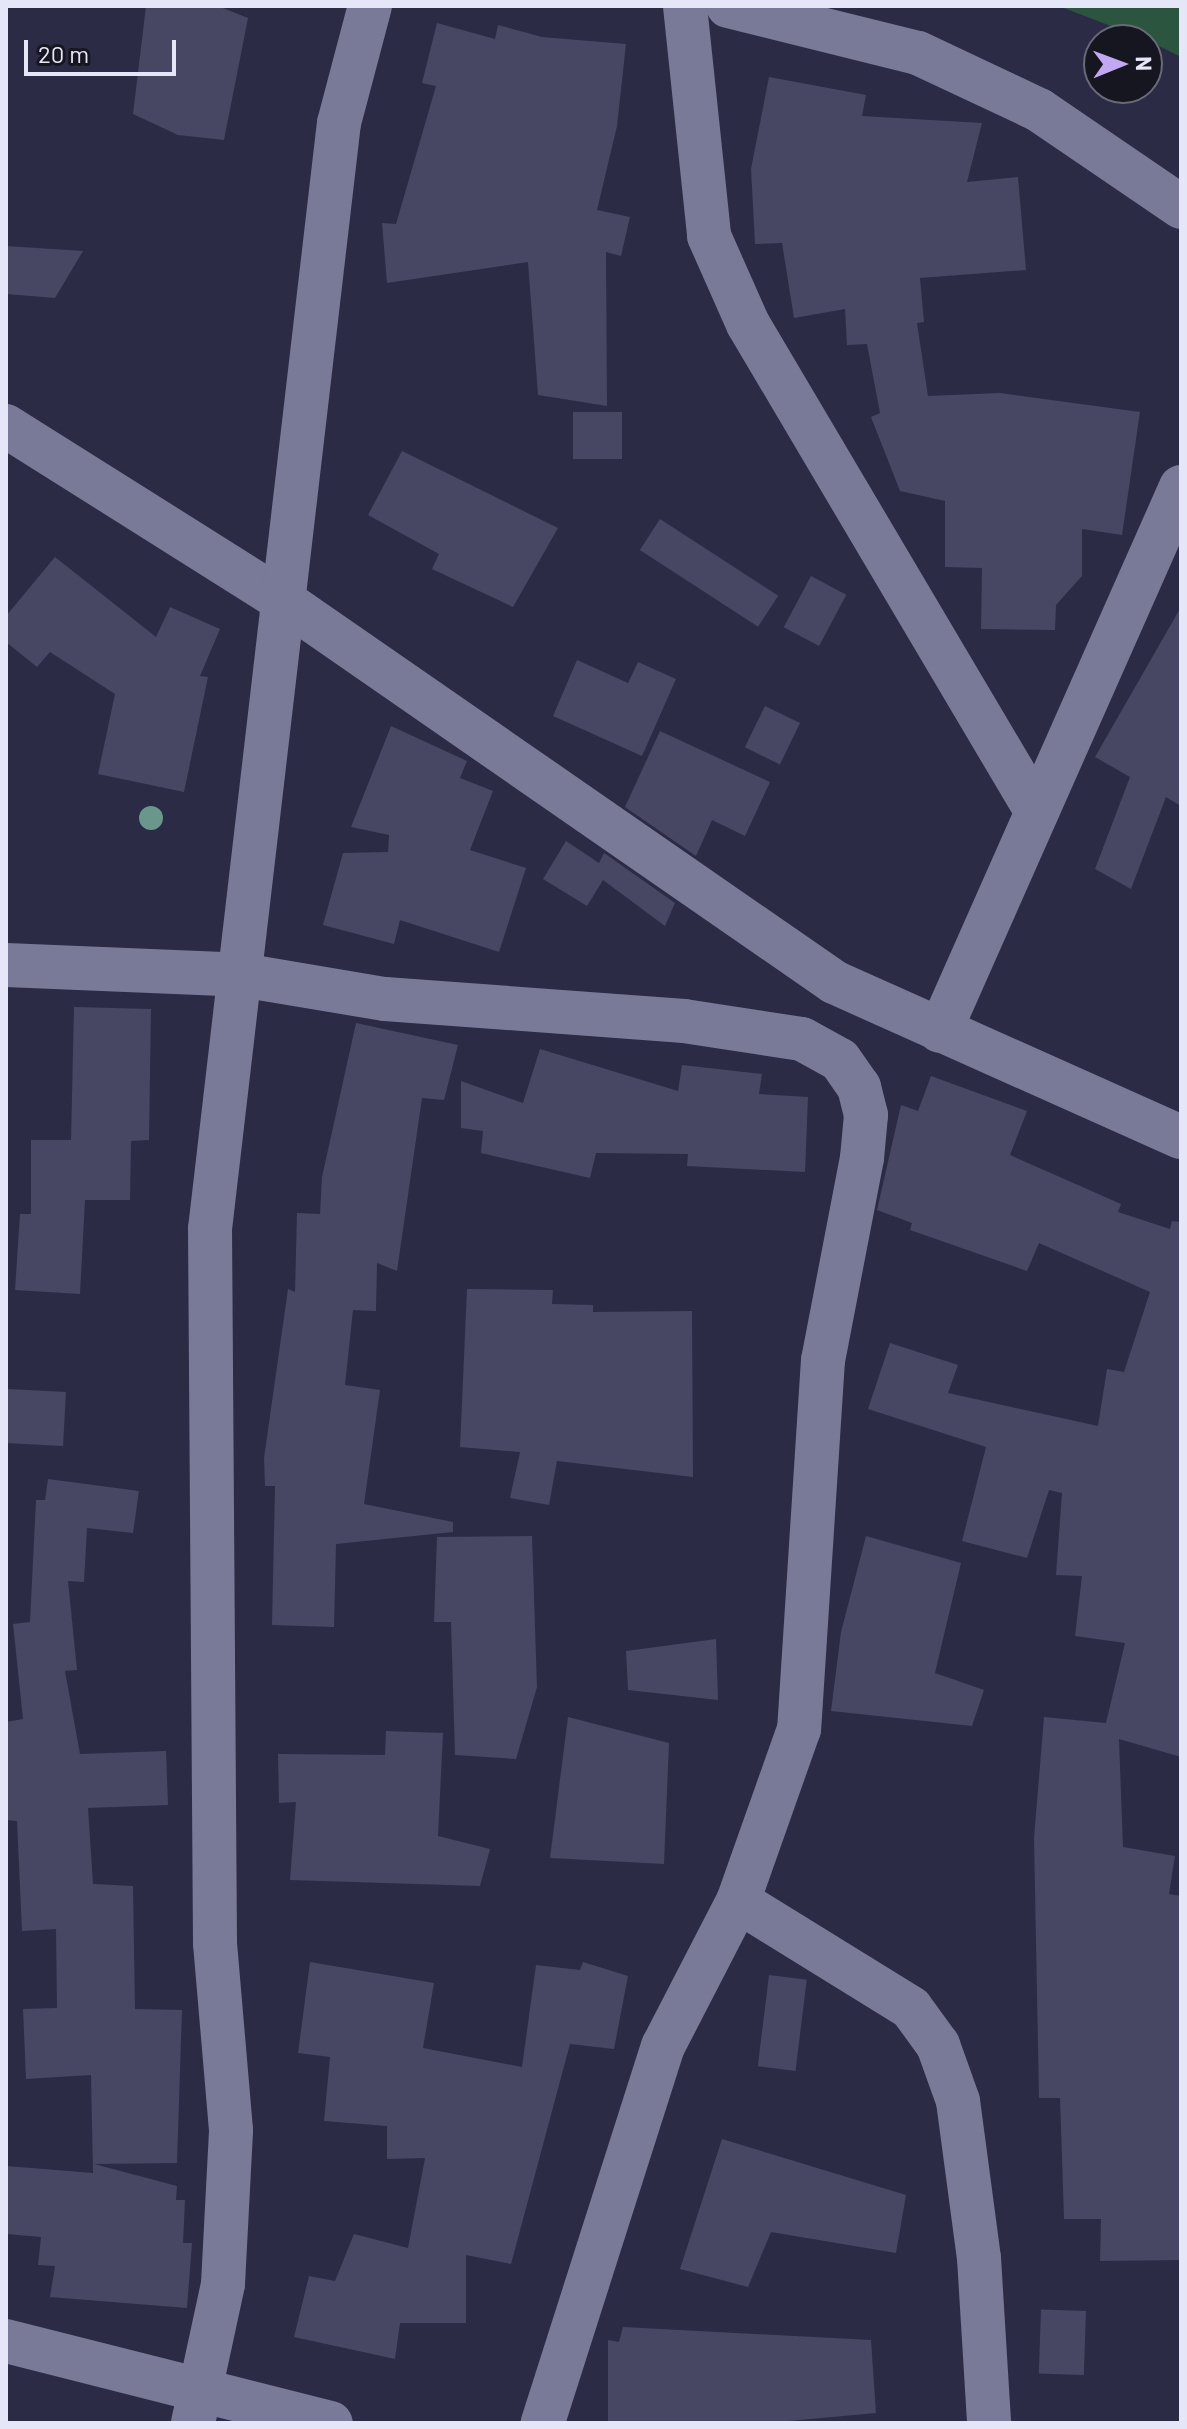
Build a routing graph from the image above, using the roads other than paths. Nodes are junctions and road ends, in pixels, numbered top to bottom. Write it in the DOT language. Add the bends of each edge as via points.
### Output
graph roads {
  1 [pos="370,6"];
  2 [pos="685,6"];
  3 [pos="728,6"];
  4 [pos="1181,207"];
  5 [pos="6,426"];
  6 [pos="1181,487"];
  7 [pos="284,601"];
  8 [pos="1035,809"];
  9 [pos="6,965"];
  10 [pos="241,975"];
  11 [pos="834,982"];
  12 [pos="940,1031"];
  13 [pos="802,1039"];
  14 [pos="1181,1137"];
  15 [pos="738,1901"];
  16 [pos="6,2341"];
  17 [pos="199,2407"];
  18 [pos="331,2423"];
  19 [pos="543,2423"];
  20 [pos="989,2423"];
  1 -- 7 [label="street" via="339,123"];
  2 -- 8 [label="street" via="701,193 714,248 748,324"];
  3 -- 4 [label="street" via="918,53 1039,110"];
  5 -- 7 [label="street"];
  6 -- 8 [label="street"];
  7 -- 10 [label="street"];
  7 -- 11 [label="street"];
  8 -- 12 [label="street"];
  9 -- 10 [label="street"];
  10 -- 13 [label="street" via="385,999 684,1021"];
  10 -- 17 [label="street" via="207,1301 215,1943 231,2130 223,2284"];
  11 -- 12 [label="street"];
  11 -- 13 [label="street"];
  12 -- 14 [label="street"];
  13 -- 15 [label="street" via="840,1060 859,1087 866,1115 823,1360 799,1729"];
  15 -- 19 [label="street" via="663,2046 566,2366"];
  15 -- 20 [label="street" via="911,2008 938,2045 958,2101 979,2258"];
  16 -- 17 [label="street"];
  17 -- 18 [label="street"];
}
